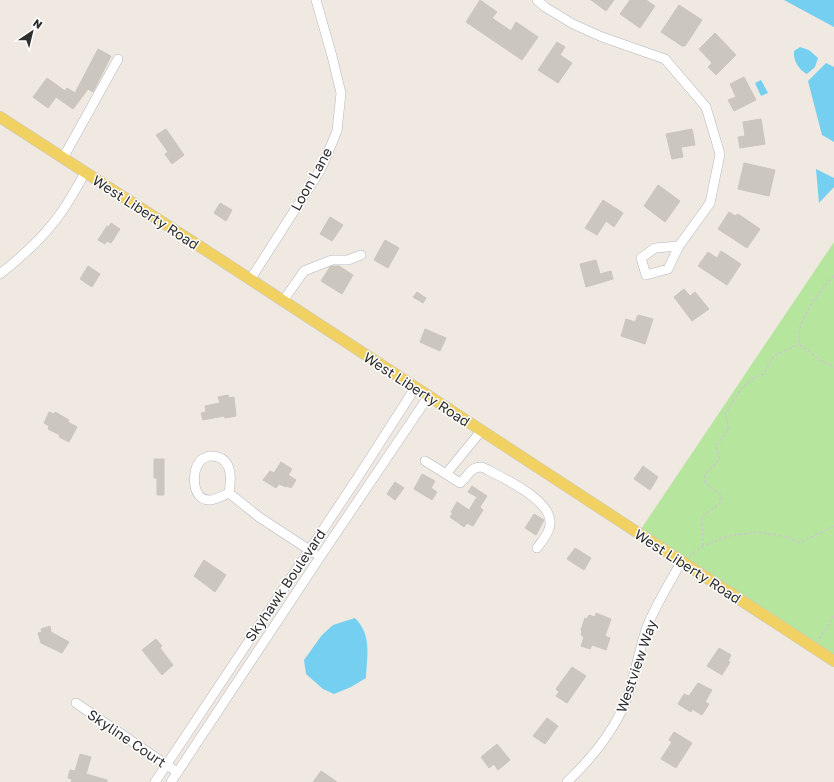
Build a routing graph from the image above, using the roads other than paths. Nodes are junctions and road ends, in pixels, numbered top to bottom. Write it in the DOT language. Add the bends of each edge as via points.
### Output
graph roads {
  1 [pos="316,0"];
  2 [pos="537,0"];
  3 [pos="118,59"];
  4 [pos="0,117"];
  5 [pos="63,158"];
  6 [pos="85,173"];
  7 [pos="679,246"];
  8 [pos="361,254"];
  9 [pos="0,274"];
  10 [pos="250,280"];
  11 [pos="283,301"];
  12 [pos="415,388"];
  13 [pos="428,397"];
  14 [pos="481,431"];
  15 [pos="425,461"];
  16 [pos="446,474"];
  17 [pos="229,493"];
  18 [pos="537,548"];
  19 [pos="309,549"];
  20 [pos="320,557"];
  21 [pos="681,562"];
  22 [pos="834,661"];
  23 [pos="76,703"];
  24 [pos="167,764"];
  25 [pos="177,772"];
  26 [pos="156,782"];
  27 [pos="171,782"];
  28 [pos="567,782"];
  1 -- 10 [label="street, Loon Lane" via="341,93 337,131 321,168"];
  2 -- 7 [label="street" via="573,24 665,59 706,107 720,154 710,203"];
  3 -- 5 [label="street"];
  4 -- 5 [label="main road, West Liberty Road"];
  5 -- 6 [label="main road, West Liberty Road"];
  6 -- 9 [label="street" via="62,211 42,236"];
  6 -- 10 [label="main road, West Liberty Road"];
  8 -- 11 [label="street" via="348,260 332,260 304,271"];
  10 -- 11 [label="main road, West Liberty Road"];
  11 -- 12 [label="main road, West Liberty Road"];
  12 -- 13 [label="main road, West Liberty Road"];
  12 -- 19 [label="street, Skyhawk Boulevard"];
  13 -- 14 [label="main road, West Liberty Road"];
  13 -- 20 [label="street, Skyhawk Boulevard"];
  14 -- 16 [label="street"];
  14 -- 21 [label="main road, West Liberty Road"];
  15 -- 16 [label="street"];
  16 -- 18 [label="street" via="460,483 471,470 482,467 527,491 540,503 550,521 549,529"];
  17 -- 17 [label="street" via="232,480 225,461 217,456 201,459 193,479 197,491 203,498 210,500"];
  17 -- 19 [label="street" via="259,517"];
  19 -- 20 [label="street"];
  19 -- 24 [label="street, Skyhawk Boulevard"];
  20 -- 25 [label="street, Skyhawk Boulevard"];
  21 -- 22 [label="main road, West Liberty Road"];
  21 -- 28 [label="street, Westview Way" via="648,627 617,720 586,764"];
  23 -- 24 [label="street, Skyline Court"];
  24 -- 25 [label="street, Skyline Court"];
  24 -- 26 [label="street, Skyhawk Boulevard"];
  25 -- 27 [label="street, Skyhawk Boulevard"];
}
